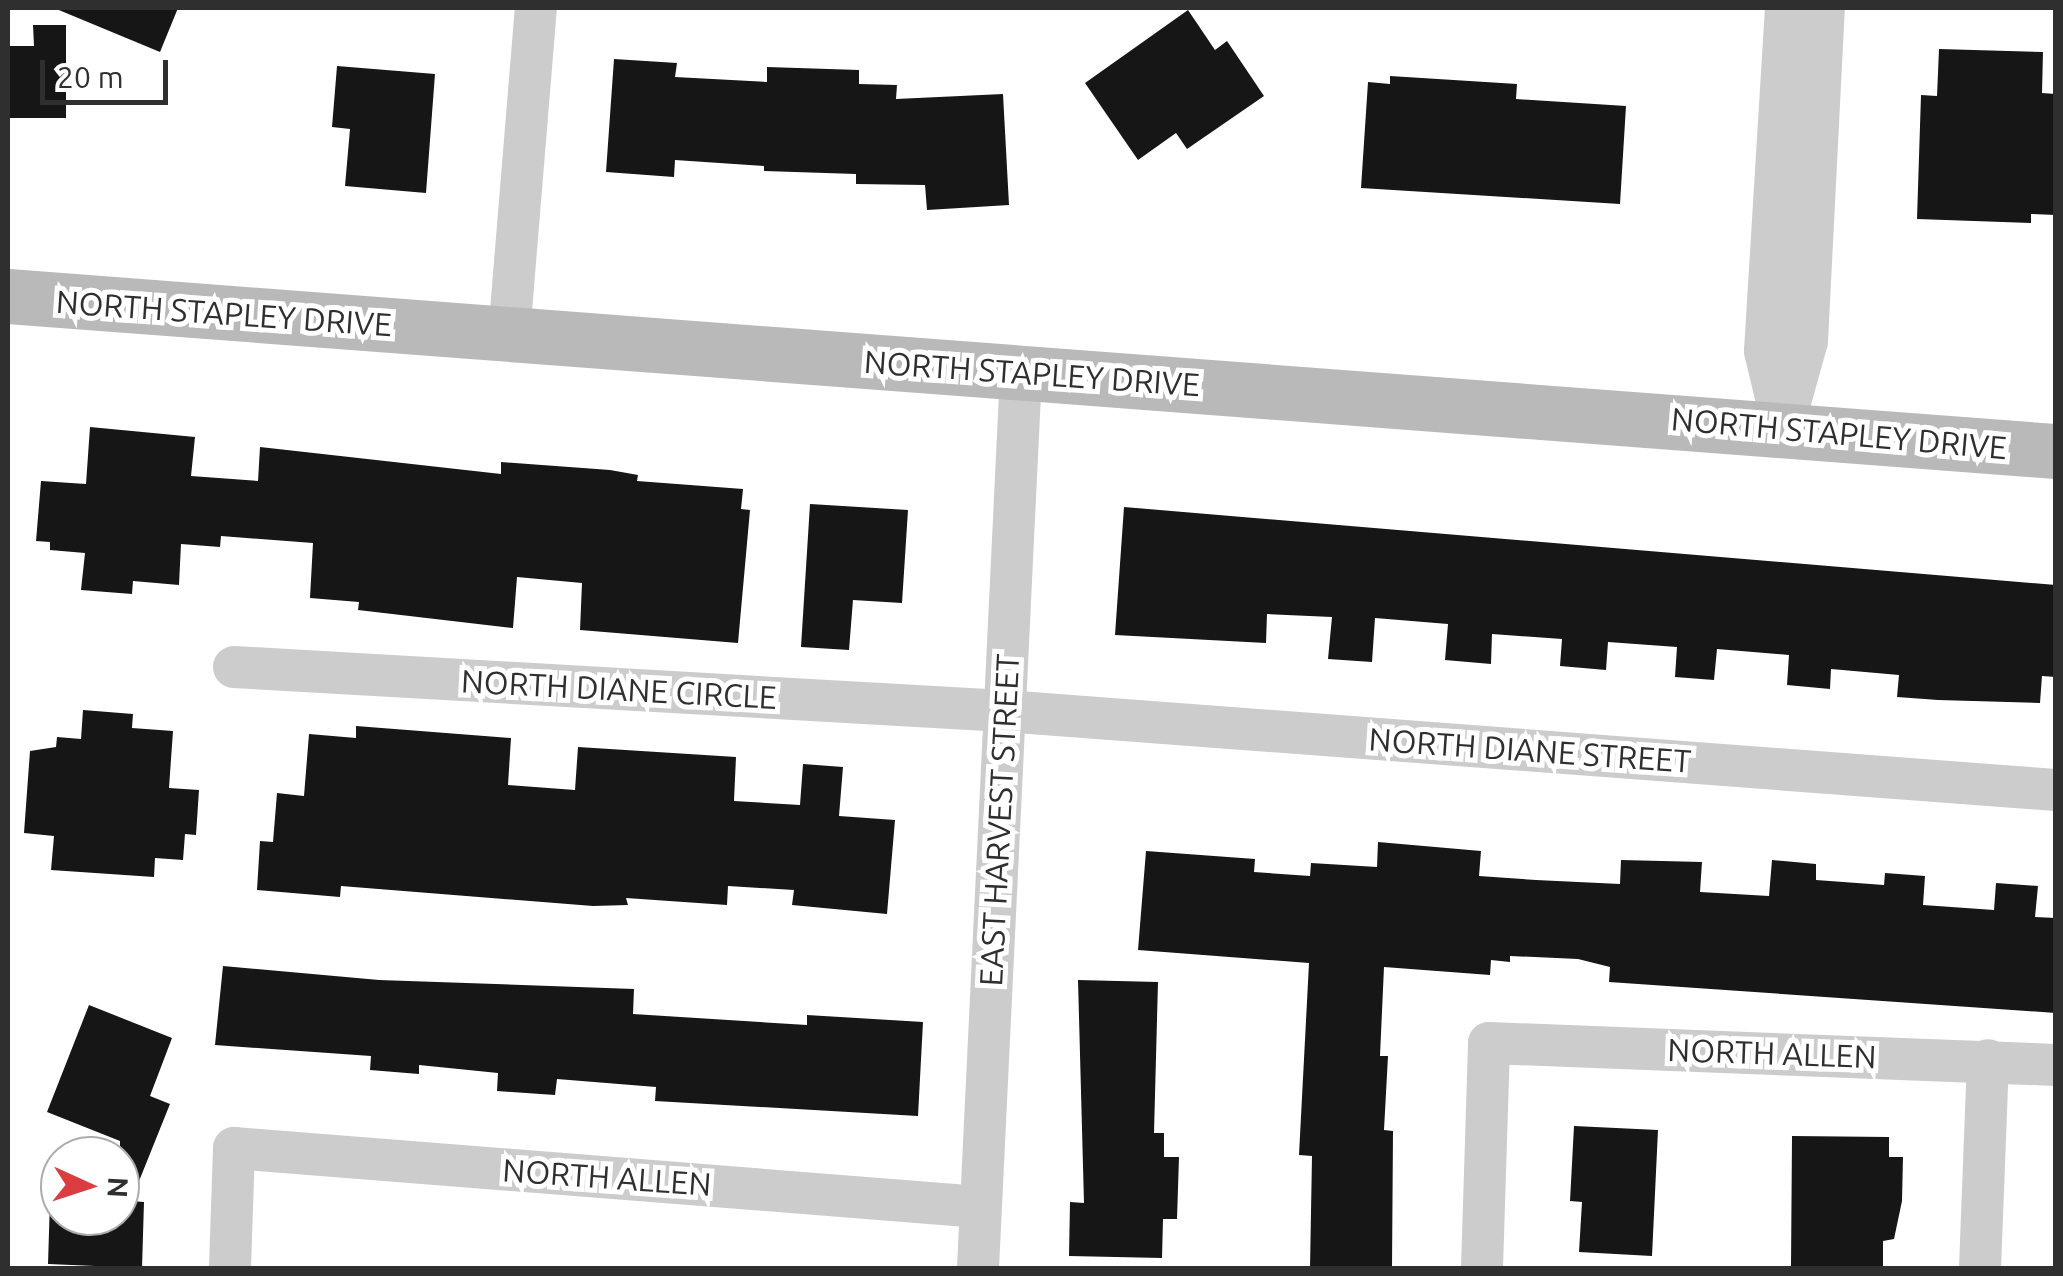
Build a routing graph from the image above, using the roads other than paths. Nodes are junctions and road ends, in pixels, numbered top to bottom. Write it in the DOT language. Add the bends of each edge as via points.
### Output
graph roads {
  1 [pos="536,8"];
  2 [pos="1786,8"];
  3 [pos="1824,8"];
  4 [pos="8,296"];
  5 [pos="509,335"];
  6 [pos="1021,372"];
  7 [pos="1783,427"];
  8 [pos="2056,451"];
  9 [pos="234,667"];
  10 [pos="1005,711"];
  11 [pos="2056,790"];
  12 [pos="1988,1060"];
  13 [pos="2056,1065"];
  14 [pos="980,1207"];
  15 [pos="230,1268"];
  16 [pos="978,1268"];
  17 [pos="1482,1268"];
  18 [pos="1980,1268"];
  1 -- 5 [label="street"];
  2 -- 7 [label="street" via="1765,351"];
  3 -- 7 [label="street" via="1806,341"];
  4 -- 5 [label="main road, NORTH STAPLEY DRIVE"];
  5 -- 6 [label="main road, NORTH STAPLEY DRIVE"];
  6 -- 7 [label="main road, NORTH STAPLEY DRIVE"];
  6 -- 10 [label="street, EAST HARVEST STREET"];
  7 -- 8 [label="main road, NORTH STAPLEY DRIVE"];
  9 -- 10 [label="street, NORTH DIANE CIRCLE"];
  10 -- 11 [label="street, NORTH DIANE STREET"];
  10 -- 14 [label="street, EAST HARVEST STREET"];
  12 -- 13 [label="street, NORTH ALLEN"];
  12 -- 17 [label="street, NORTH ALLEN" via="1489,1043"];
  12 -- 18 [label="street"];
  14 -- 15 [label="street, NORTH ALLEN" via="234,1148"];
  14 -- 16 [label="street, EAST HARVEST STREET"];
}
